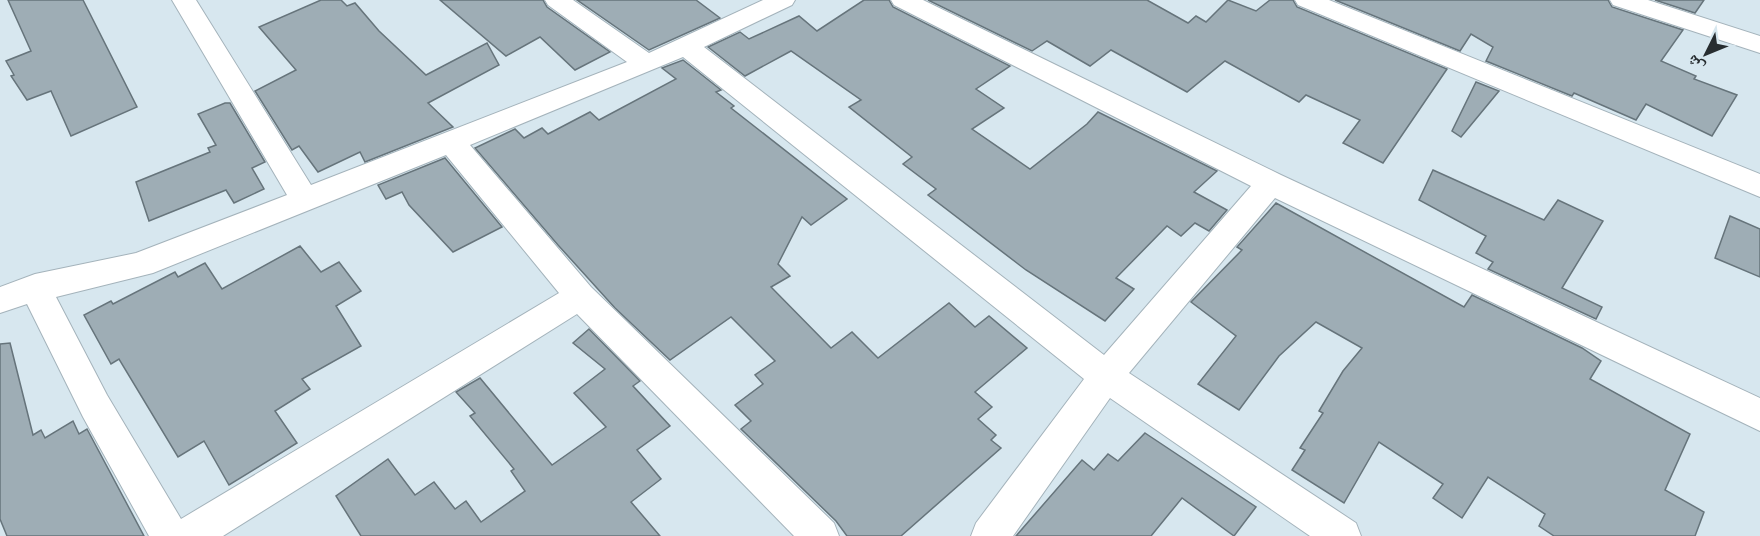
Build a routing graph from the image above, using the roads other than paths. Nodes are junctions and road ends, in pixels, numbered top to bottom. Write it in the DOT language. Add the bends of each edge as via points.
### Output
graph roads {
  1 [pos="184,0"];
  2 [pos="557,0"];
  3 [pos="783,0"];
  4 [pos="903,0"];
  5 [pos="1307,0"];
  6 [pos="1622,0"];
  7 [pos="1760,45"];
  8 [pos="687,47"];
  9 [pos="647,64"];
  10 [pos="450,141"];
  11 [pos="1271,183"];
  12 [pos="1760,186"];
  13 [pos="304,198"];
  14 [pos="35,287"];
  15 [pos="580,296"];
  16 [pos="0,300"];
  17 [pos="1106,376"];
  18 [pos="1760,414"];
  19 [pos="170,536"];
  20 [pos="189,536"];
  21 [pos="820,536"];
  22 [pos="990,536"];
  23 [pos="1342,536"];
  1 -- 13 [label="street"];
  2 -- 9 [label="street"];
  3 -- 8 [label="street"];
  4 -- 11 [label="street"];
  5 -- 12 [label="street"];
  6 -- 7 [label="street"];
  8 -- 9 [label="street"];
  8 -- 17 [label="street"];
  9 -- 10 [label="street"];
  10 -- 13 [label="street"];
  10 -- 15 [label="street"];
  11 -- 17 [label="street"];
  11 -- 18 [label="street"];
  13 -- 14 [label="street" via="142,264 110,274"];
  14 -- 16 [label="street"];
  14 -- 19 [label="street" via="95,406"];
  15 -- 20 [label="street"];
  15 -- 21 [label="street"];
  17 -- 22 [label="street"];
  17 -- 23 [label="street"];
}
